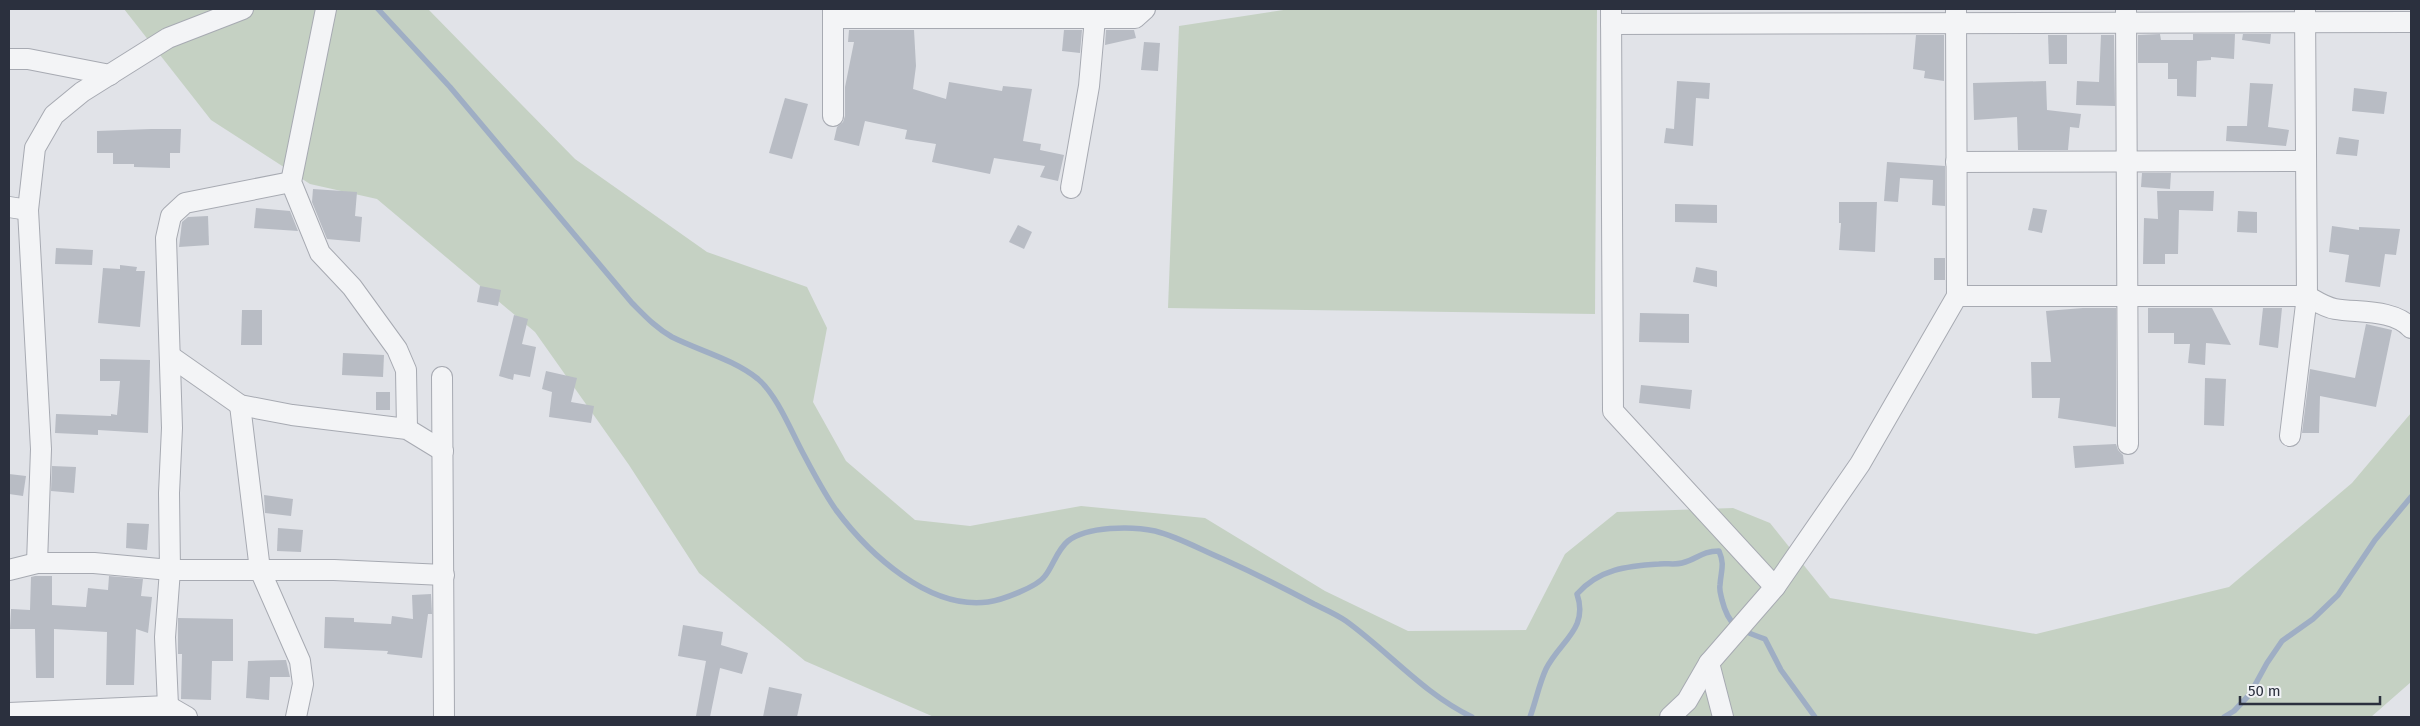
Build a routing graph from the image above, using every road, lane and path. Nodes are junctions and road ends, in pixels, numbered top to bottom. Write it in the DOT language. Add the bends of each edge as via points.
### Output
graph roads {
  1 [pos="243,9"];
  2 [pos="326,9"];
  3 [pos="1145,9"];
  4 [pos="833,14"];
  5 [pos="2305,15"];
  6 [pos="1611,16"];
  7 [pos="1785,16"];
  8 [pos="1956,16"];
  9 [pos="2126,16"];
  10 [pos="1095,18"];
  11 [pos="2411,22"];
  12 [pos="9,59"];
  13 [pos="110,75"];
  14 [pos="833,116"];
  15 [pos="2126,161"];
  16 [pos="2306,161"];
  17 [pos="1956,162"];
  18 [pos="291,182"];
  19 [pos="1071,188"];
  20 [pos="18,209"];
  21 [pos="1957,296"];
  22 [pos="2127,296"];
  23 [pos="2307,296"];
  24 [pos="2411,328"];
  25 [pos="170,356"];
  26 [pos="442,377"];
  27 [pos="240,405"];
  28 [pos="407,428"];
  29 [pos="2290,436"];
  30 [pos="2128,444"];
  31 [pos="443,451"];
  32 [pos="37,563"];
  33 [pos="9,570"];
  34 [pos="170,570"];
  35 [pos="260,570"];
  36 [pos="444,574"];
  37 [pos="1776,587"];
  38 [pos="1709,663"];
  39 [pos="169,712"];
  40 [pos="9,713"];
  41 [pos="187,717"];
  42 [pos="296,717"];
  43 [pos="444,717"];
  44 [pos="1670,717"];
  45 [pos="1723,717"];
  1 -- 13 [label="street" via="168,38"];
  2 -- 18 [label="street"];
  3 -- 10 [label="street" via="1135,18"];
  4 -- 10 [label="street"];
  4 -- 14 [label="street"];
  5 -- 9 [label="street"];
  5 -- 11 [label="street"];
  5 -- 16 [label="street"];
  6 -- 7 [label="street"];
  6 -- 37 [label="street" via="1613,411"];
  7 -- 8 [label="street"];
  8 -- 9 [label="street"];
  8 -- 17 [label="street"];
  9 -- 15 [label="street"];
  10 -- 19 [label="street" via="1089,86"];
  12 -- 13 [label="street" via="28,59"];
  13 -- 20 [label="street" via="54,115 35,148"];
  15 -- 16 [label="street"];
  15 -- 17 [label="street"];
  15 -- 22 [label="street"];
  16 -- 23 [label="street"];
  17 -- 21 [label="street"];
  18 -- 25 [label="street" via="185,203 171,216 166,238"];
  18 -- 28 [label="street" via="320,253 352,287 397,349 406,370"];
  20 -- 32 [label="street" via="41,449"];
  21 -- 22 [label="street"];
  21 -- 37 [label="street" via="1860,464"];
  22 -- 23 [label="street"];
  22 -- 30 [label="street"];
  23 -- 24 [label="street" via="2334,309 2378,313 2405,321"];
  23 -- 29 [label="street"];
  25 -- 27 [label="street"];
  25 -- 34 [label="street"];
  26 -- 31 [label="street"];
  27 -- 28 [label="street"];
  27 -- 35 [label="street"];
  28 -- 31 [label="street"];
  31 -- 36 [label="street"];
  32 -- 33 [label="street"];
  32 -- 34 [label="street" via="94,563"];
  34 -- 35 [label="street"];
  34 -- 39 [label="street" via="165,637"];
  35 -- 36 [label="street"];
  35 -- 42 [label="street" via="300,661 303,684"];
  36 -- 43 [label="street"];
  37 -- 38 [label="street"];
  38 -- 44 [label="street" via="1687,701"];
  38 -- 45 [label="street"];
  39 -- 40 [label="street"];
  39 -- 41 [label="street"];
}
